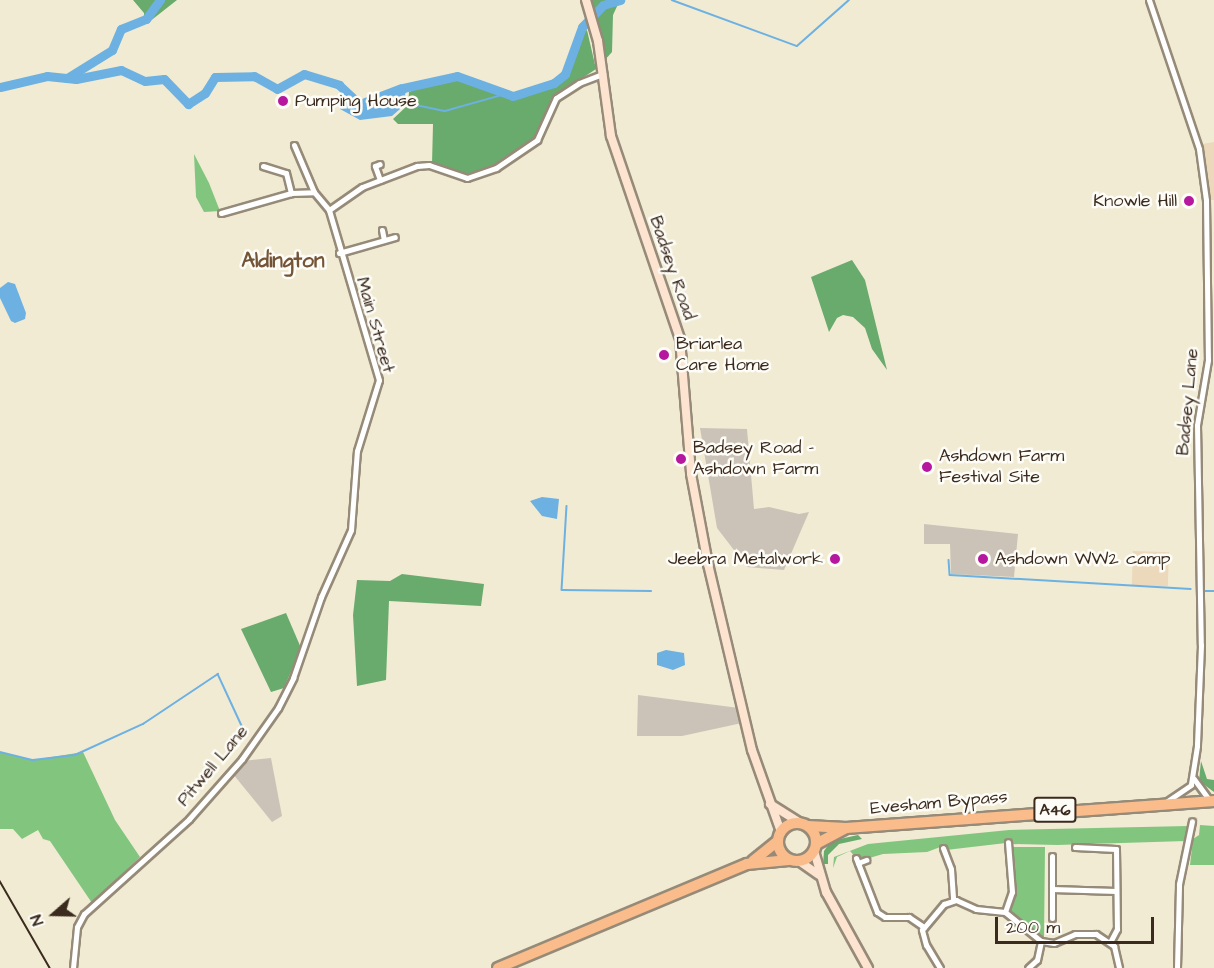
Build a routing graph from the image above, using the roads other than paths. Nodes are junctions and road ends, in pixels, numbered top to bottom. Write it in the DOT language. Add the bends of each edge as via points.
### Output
graph roads {
  1 [pos="586,0"];
  2 [pos="1149,0"];
  3 [pos="603,74"];
  4 [pos="294,145"];
  5 [pos="380,164"];
  6 [pos="263,166"];
  7 [pos="380,180"];
  8 [pos="314,192"];
  9 [pos="291,193"];
  10 [pos="328,210"];
  11 [pos="221,213"];
  12 [pos="382,230"];
  13 [pos="395,237"];
  14 [pos="384,240"];
  15 [pos="339,252"];
  16 [pos="341,553"];
  17 [pos="1194,779"];
  18 [pos="1212,801"];
  19 [pos="1163,803"];
  20 [pos="770,804"];
  21 [pos="1192,821"];
  22 [pos="804,824"];
  23 [pos="846,828"];
  24 [pos="779,836"];
  25 [pos="1000,845"];
  26 [pos="1075,847"];
  27 [pos="815,848"];
  28 [pos="943,848"];
  29 [pos="1052,856"];
  30 [pos="867,860"];
  31 [pos="794,861"];
  32 [pos="747,864"];
  33 [pos="819,875"];
  34 [pos="1052,890"];
  35 [pos="1116,891"];
  36 [pos="953,900"];
  37 [pos="1005,912"];
  38 [pos="1052,918"];
  39 [pos="924,927"];
  40 [pos="1041,941"];
  41 [pos="1110,942"];
  42 [pos="74,968"];
  43 [pos="498,968"];
  44 [pos="868,968"];
  45 [pos="940,968"];
  46 [pos="1028,968"];
  47 [pos="1119,968"];
  48 [pos="1178,968"];
  1 -- 3 [label="main road, Badsey Road"];
  2 -- 17 [label="street, Badsey Lane" via="1204,171 1208,360 1197,425 1201,645"];
  3 -- 7 [label="street" via="579,82 556,98 537,140 496,168 467,178 422,165"];
  3 -- 20 [label="main road, Badsey Road" via="611,136 680,339 691,474 708,564 737,695"];
  4 -- 8 [label="street"];
  5 -- 7 [label="street" via="375,166"];
  6 -- 9 [label="street" via="286,173"];
  7 -- 10 [label="street"];
  8 -- 9 [label="street"];
  8 -- 10 [label="street"];
  9 -- 11 [label="street"];
  10 -- 15 [label="street, Main Street"];
  12 -- 14 [label="street"];
  13 -- 14 [label="street"];
  14 -- 15 [label="street"];
  15 -- 16 [label="street, Main Street" via="379,380 357,451 354,512"];
  16 -- 42 [label="street, Pitwell Lane" via="278,708 242,759 189,819 84,914 77,927"];
  17 -- 18 [label="street"];
  17 -- 19 [label="street" via="1186,791"];
  18 -- 19 [label="highway, Evesham Bypass / A46"];
  19 -- 23 [label="highway, Evesham Bypass / A46"];
  20 -- 22 [label="main road"];
  20 -- 24 [label="main road, Badsey Road"];
  21 -- 48 [label="street" via="1179,884"];
  22 -- 23 [label="highway, Evesham Bypass / A46"];
  22 -- 24 [label="highway" via="789,825"];
  22 -- 27 [label="highway"];
  23 -- 27 [label="highway, Evesham Bypass / A46"];
  24 -- 31 [label="highway" via="781,852"];
  24 -- 32 [label="highway"];
  25 -- 37 [label="street" via="1008,844 1012,892"];
  26 -- 35 [label="street" via="1116,849"];
  27 -- 31 [label="highway"];
  27 -- 33 [label="main road"];
  28 -- 36 [label="street" via="951,869"];
  29 -- 34 [label="street"];
  30 -- 39 [label="street" via="857,861 877,912 885,917 909,917"];
  31 -- 32 [label="highway"];
  31 -- 33 [label="main road"];
  32 -- 43 [label="highway"];
  33 -- 44 [label="main road"];
  34 -- 35 [label="street"];
  34 -- 38 [label="street"];
  35 -- 41 [label="street" via="1117,929"];
  36 -- 37 [label="street" via="976,909"];
  36 -- 39 [label="street" via="944,904"];
  37 -- 40 [label="street"];
  39 -- 45 [label="street" via="922,937"];
  40 -- 41 [label="street" via="1054,943 1090,933"];
  40 -- 46 [label="street" via="1037,960"];
  41 -- 47 [label="street"];
}
